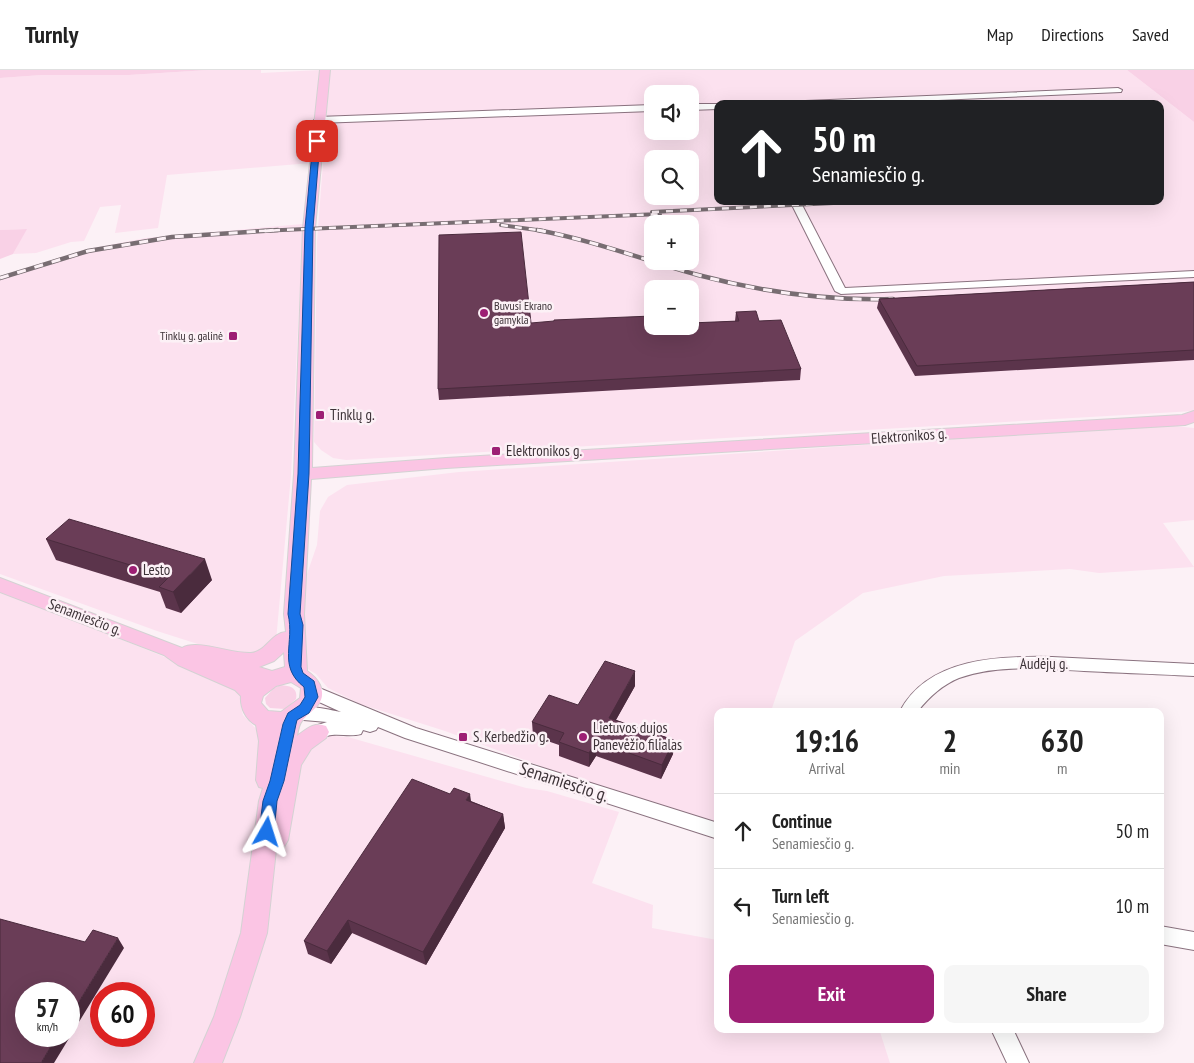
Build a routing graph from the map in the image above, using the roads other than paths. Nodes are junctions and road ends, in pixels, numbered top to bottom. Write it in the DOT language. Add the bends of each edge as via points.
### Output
graph roads {
  1 [pos="325,70"];
  2 [pos="1118,90"];
  3 [pos="877,100"];
  4 [pos="714,106"];
  5 [pos="699,107"];
  6 [pos="644,108"];
  7 [pos="318,120"];
  8 [pos="797,205"];
  9 [pos="1194,274"];
  10 [pos="1191,419"];
  11 [pos="303,474"];
  12 [pos="0,585"];
  13 [pos="294,614"];
  14 [pos="284,639"];
  15 [pos="180,651"];
  16 [pos="260,659"];
  17 [pos="1194,670"];
  18 [pos="272,677"];
  19 [pos="305,683"];
  20 [pos="252,698"];
  21 [pos="911,708"];
  22 [pos="295,715"];
  23 [pos="266,719"];
  24 [pos="318,732"];
  25 [pos="392,732"];
  26 [pos="411,733"];
  27 [pos="270,801"];
  28 [pos="714,830"];
  29 [pos="263,864"];
  30 [pos="1164,936"];
  31 [pos="1194,941"];
  32 [pos="1004,1033"];
  33 [pos="208,1063"];
  34 [pos="1018,1063"];
  1 -- 7 [label="main road"];
  2 -- 3 [label="street"];
  4 -- 5 [label="street"];
  6 -- 7 [label="street"];
  7 -- 11 [label="main road" via="309,228"];
  8 -- 9 [label="street" via="841,291"];
  10 -- 11 [label="main road, Elektronikos g." via="456,462"];
  11 -- 13 [label="main road"];
  12 -- 15 [label="main road, Senamiesčio g."];
  13 -- 14 [label="main road"];
  13 -- 19 [label="main road" via="297,625 294,667"];
  14 -- 16 [label="main road"];
  14 -- 18 [label="main road"];
  15 -- 16 [label="main road, Senamiesčio g." via="247,661"];
  15 -- 18 [label="main road, Senamiesčio g."];
  15 -- 20 [label="main road, Senamiesčio g." via="185,660 242,684 248,688"];
  17 -- 21 [label="street, Audėjų g." via="1035,663 982,667 955,673 933,684"];
  18 -- 19 [label="main road, Senamiesčio g." via="283,675"];
  18 -- 20 [label="main road" via="258,686"];
  19 -- 22 [label="main road" via="309,703"];
  19 -- 26 [label="street, Senamiesčio g." via="334,702"];
  20 -- 23 [label="main road, Senamiesčio g." via="254,711"];
  22 -- 23 [label="main road, Senamiesčio g."];
  22 -- 25 [label="street, Senamiesčio g." via="324,715"];
  22 -- 27 [label="main road" via="285,739"];
  23 -- 27 [label="main road" via="270,741 267,783"];
  24 -- 25 [label="street, Senamiesčio g." via="346,728"];
  24 -- 29 [label="main road" via="303,743 290,764 277,838"];
  25 -- 26 [label="street, Senamiesčio g."];
  26 -- 28 [label="street, Senamiesčio g."];
  27 -- 29 [label="main road"];
  29 -- 33 [label="main road" via="254,933 246,964"];
  30 -- 31 [label="street"];
  32 -- 34 [label="street"];
}
